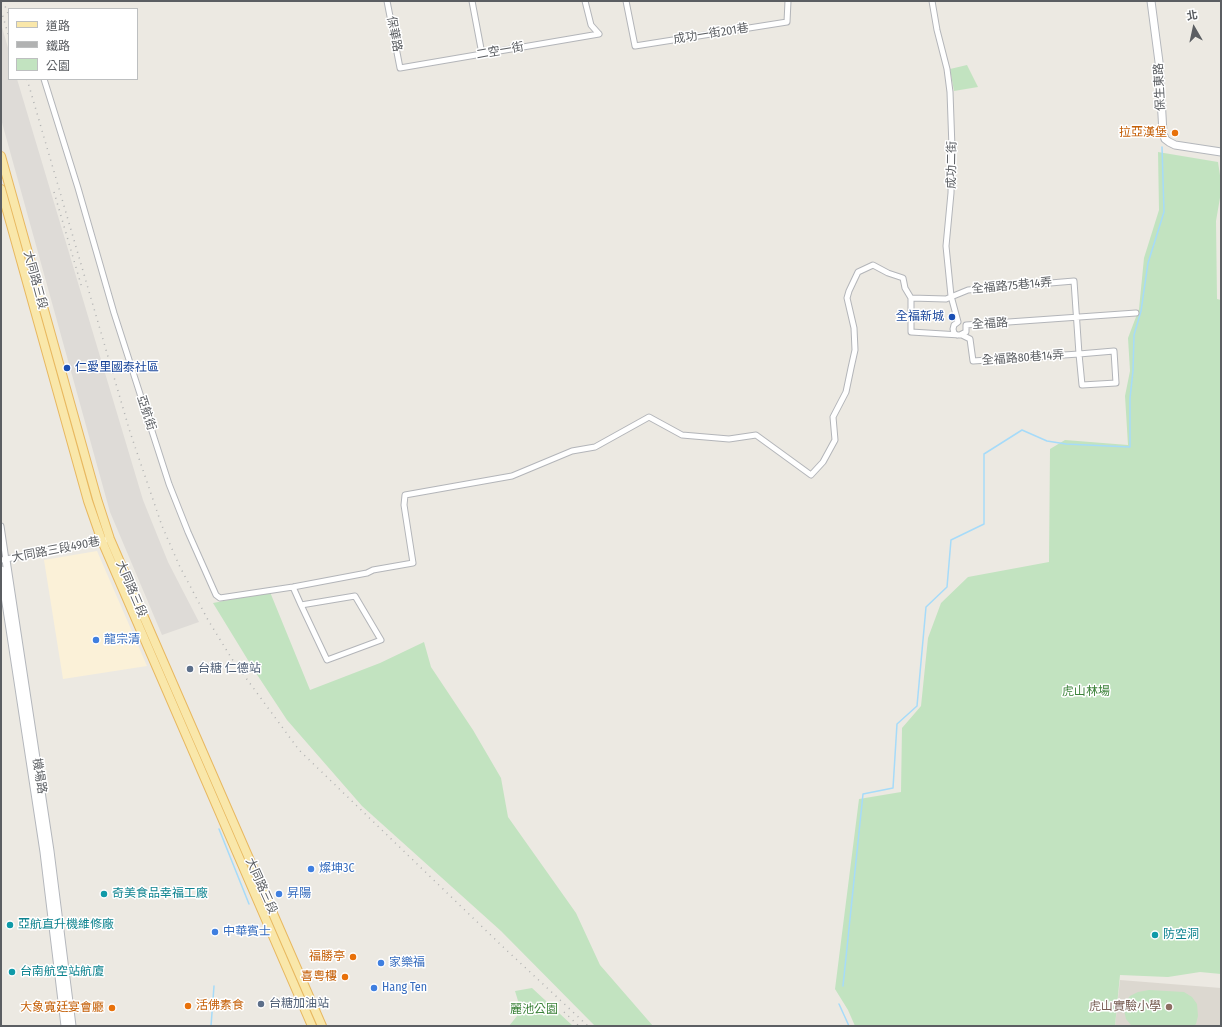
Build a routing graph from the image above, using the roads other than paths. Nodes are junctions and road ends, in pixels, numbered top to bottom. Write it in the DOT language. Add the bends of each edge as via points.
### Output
graph roads {
  1 [pos="387,1"];
  2 [pos="472,1"];
  3 [pos="585,1"];
  4 [pos="626,1"];
  5 [pos="788,1"];
  6 [pos="932,1"];
  7 [pos="1151,1"];
  8 [pos="482,54"];
  9 [pos="400,68"];
  10 [pos="44,80"];
  11 [pos="1221,152"];
  12 [pos="1,156"];
  13 [pos="1,189"];
  14 [pos="952,296"];
  15 [pos="911,298"];
  16 [pos="1136,313"];
  17 [pos="1077,317"];
  18 [pos="958,322"];
  19 [pos="966,325"];
  20 [pos="961,335"];
  21 [pos="1079,354"];
  22 [pos="1,526"];
  23 [pos="106,540"];
  24 [pos="4,560"];
  25 [pos="1,570"];
  26 [pos="293,587"];
  27 [pos="301,605"];
  28 [pos="65,1026"];
  29 [pos="72,1026"];
  30 [pos="312,1026"];
  31 [pos="322,1026"];
  1 -- 9 [label="street, 保華路"];
  2 -- 8 [label="street"];
  3 -- 8 [label="street, 二空一街" via="591,25 599,34"];
  4 -- 5 [label="street, 成功一街201巷" via="635,46 787,22"];
  6 -- 14 [label="street, 成功二街" via="950,92 951,193 946,246"];
  7 -- 11 [label="street, 保生東路" via="1159,62 1164,138 1175,145"];
  8 -- 9 [label="street, 二空一街"];
  10 -- 26 [label="street, 亞航街" via="114,313 167,477 216,595 220,598"];
  12 -- 23 [label="main road, 大同路三段"];
  13 -- 23 [label="main road, 大同路三段" via="86,494"];
  14 -- 15 [label="street, 全福路75巷14弄" via="946,299"];
  14 -- 17 [label="street, 全福路75巷14弄" via="968,290 1074,281"];
  14 -- 18 [label="street, 成功二街"];
  15 -- 20 [label="street, 全福路" via="911,332"];
  15 -- 26 [label="street, 亞航街" via="903,278 873,265 858,272 847,298 854,328 855,350 846,392 833,417 835,440 823,462 811,475 756,435 729,439 682,435 649,417 595,447 572,451 512,476 405,495 404,505 413,563"];
  16 -- 17 [label="street, 全福路"];
  17 -- 19 [label="street, 全福路"];
  17 -- 21 [label="street"];
  18 -- 19 [label="street"];
  18 -- 20 [label="street" via="953,327 954,333"];
  19 -- 20 [label="street, 全福路" via="966,332"];
  20 -- 21 [label="street, 全福路80巷14弄" via="970,339 974,361"];
  21 -- 21 [label="street" via="1082,385 1116,383 1114,351"];
  22 -- 24 [label="street, 機場路"];
  23 -- 24 [label="street, 大同路三段490巷"];
  23 -- 30 [label="main road, 大同路三段"];
  23 -- 31 [label="main road, 大同路三段"];
  24 -- 29 [label="street, 機場路" via="50,851"];
  25 -- 28 [label="street, 機場路" via="44,852"];
  26 -- 27 [label="street"];
  27 -- 27 [label="street" via="355,596 381,640 327,660"];
}
